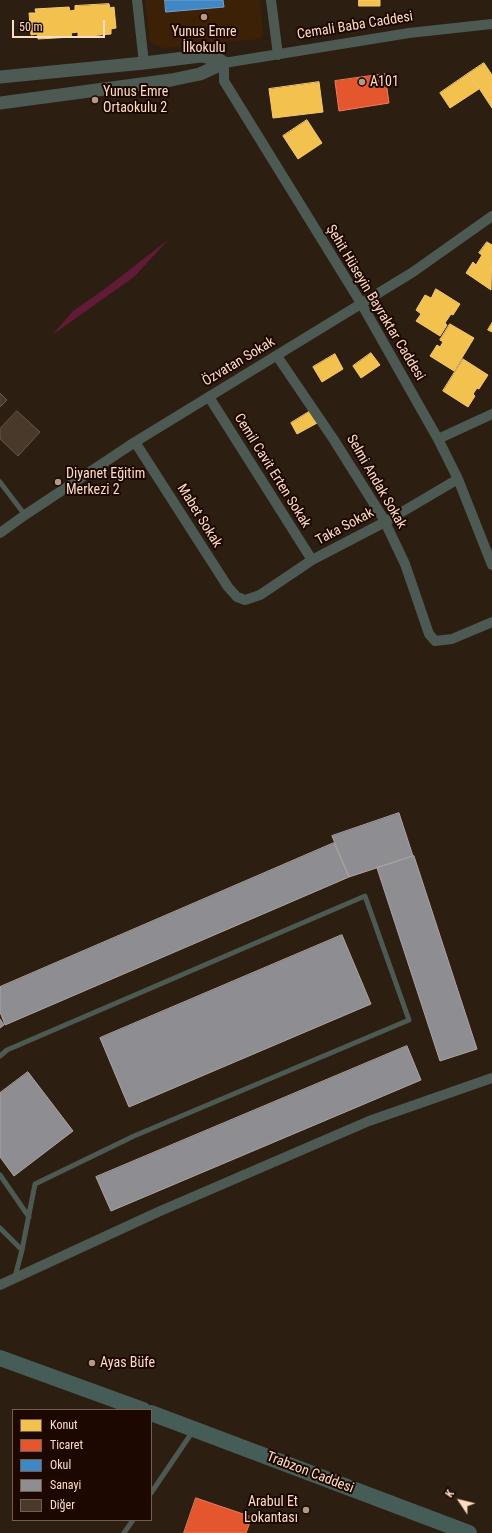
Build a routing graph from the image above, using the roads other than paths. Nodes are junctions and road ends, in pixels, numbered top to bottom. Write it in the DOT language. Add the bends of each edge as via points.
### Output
graph roads {
  1 [pos="136,0"];
  2 [pos="271,0"];
  3 [pos="492,24"];
  4 [pos="278,54"];
  5 [pos="144,63"];
  6 [pos="224,63"];
  7 [pos="0,77"];
  8 [pos="0,103"];
  9 [pos="492,216"];
  10 [pos="360,303"];
  11 [pos="277,356"];
  12 [pos="209,397"];
  13 [pos="492,414"];
  14 [pos="438,439"];
  15 [pos="135,442"];
  16 [pos="458,479"];
  17 [pos="1,484"];
  18 [pos="25,515"];
  19 [pos="384,522"];
  20 [pos="0,533"];
  21 [pos="312,560"];
  22 [pos="492,565"];
  23 [pos="245,600"];
  24 [pos="492,622"];
  25 [pos="0,1056"];
  26 [pos="492,1078"];
  27 [pos="0,1175"];
  28 [pos="28,1217"];
  29 [pos="0,1228"];
  30 [pos="22,1250"];
  31 [pos="15,1277"];
  32 [pos="0,1285"];
  33 [pos="0,1358"];
  34 [pos="140,1409"];
  35 [pos="152,1413"];
  36 [pos="195,1428"];
  37 [pos="152,1492"];
  38 [pos="131,1521"];
  39 [pos="124,1533"];
  40 [pos="469,1533"];
  1 -- 5 [label="street"];
  2 -- 4 [label="street"];
  3 -- 4 [label="street, Cemali Baba Caddesi" via="409,33"];
  4 -- 6 [label="street, Cemali Baba Caddesi"];
  5 -- 6 [label="street, Cemali Baba Caddesi" via="202,56"];
  5 -- 7 [label="street, Cemali Baba Caddesi"];
  6 -- 8 [label="street, Cemali Baba Caddesi" via="200,74 171,80"];
  6 -- 10 [label="street, Şehit Hüseyin Bayraktar Caddesi" via="224,81"];
  9 -- 10 [label="street, Özvatan Sokak" via="413,272"];
  10 -- 11 [label="street, Özvatan Sokak"];
  10 -- 14 [label="street, Şehit Hüseyin Bayraktar Caddesi"];
  11 -- 12 [label="street, Özvatan Sokak"];
  11 -- 19 [label="street, Selmi Andak Sokak" via="334,440"];
  12 -- 15 [label="street, Özvatan Sokak"];
  12 -- 21 [label="street, Cemil Cavit Erten Sokak"];
  13 -- 14 [label="street"];
  14 -- 16 [label="street, Şehit Hüseyin Bayraktar Caddesi"];
  15 -- 18 [label="street, Özvatan Sokak"];
  15 -- 23 [label="street, Mabet Sokak" via="228,587"];
  16 -- 19 [label="street, Taka Sokak"];
  16 -- 22 [label="street, Şehit Hüseyin Bayraktar Caddesi"];
  17 -- 18 [label="lane"];
  18 -- 20 [label="street, Özvatan Sokak"];
  19 -- 21 [label="street, Taka Sokak"];
  19 -- 24 [label="street, Selmi Andak Sokak" via="405,564 429,634 436,641 452,639"];
  21 -- 23 [label="street, Taka Sokak" via="260,595"];
  25 -- 28 [label="lane" via="7,1050 365,896 409,1020 134,1136 35,1184"];
  26 -- 31 [label="street" via="369,1121"];
  27 -- 28 [label="lane"];
  28 -- 30 [label="lane"];
  29 -- 30 [label="lane"];
  30 -- 31 [label="lane"];
  31 -- 32 [label="street"];
  33 -- 34 [label="main road"];
  35 -- 36 [label="main road, Trabzon Caddesi"];
  36 -- 37 [label="lane"];
  36 -- 40 [label="main road, Trabzon Caddesi"];
  38 -- 39 [label="lane"];
}
